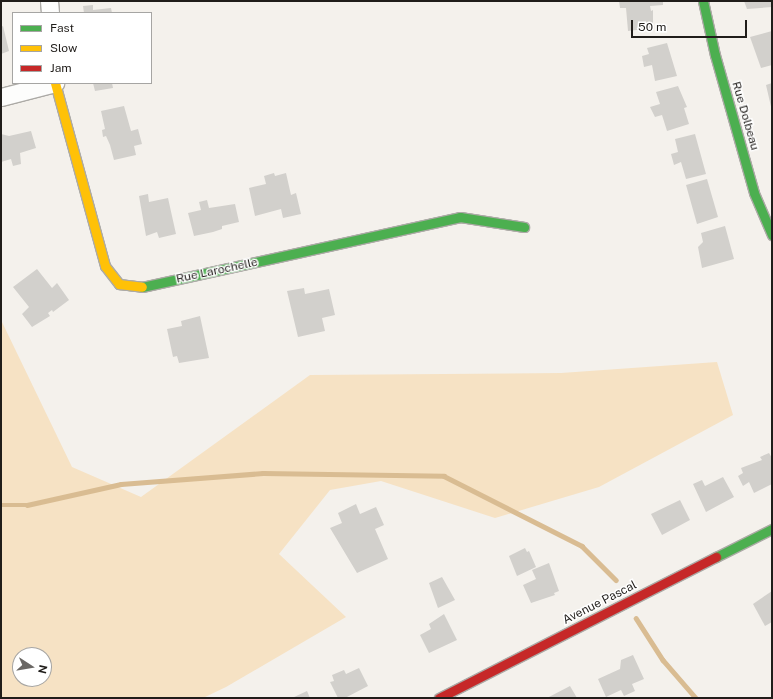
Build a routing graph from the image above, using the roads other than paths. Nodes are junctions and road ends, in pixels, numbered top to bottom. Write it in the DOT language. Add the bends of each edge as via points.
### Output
graph roads {
  1 [pos="49,1"];
  2 [pos="703,1"];
  3 [pos="50,12"];
  4 [pos="51,84"];
  5 [pos="55,84"];
  6 [pos="1,97"];
  7 [pos="524,227"];
  8 [pos="772,234"];
  9 [pos="772,529"];
  10 [pos="439,698"];
  1 -- 3 [label="street"];
  2 -- 8 [label="street, Rue Dolbeau" via="715,55 754,193"];
  4 -- 6 [label="street"];
  5 -- 7 [label="street, Rue Larochelle" via="105,266 112,279 119,284 141,287 157,284 460,218"];
  9 -- 10 [label="street, Avenue Pascal"];
}
